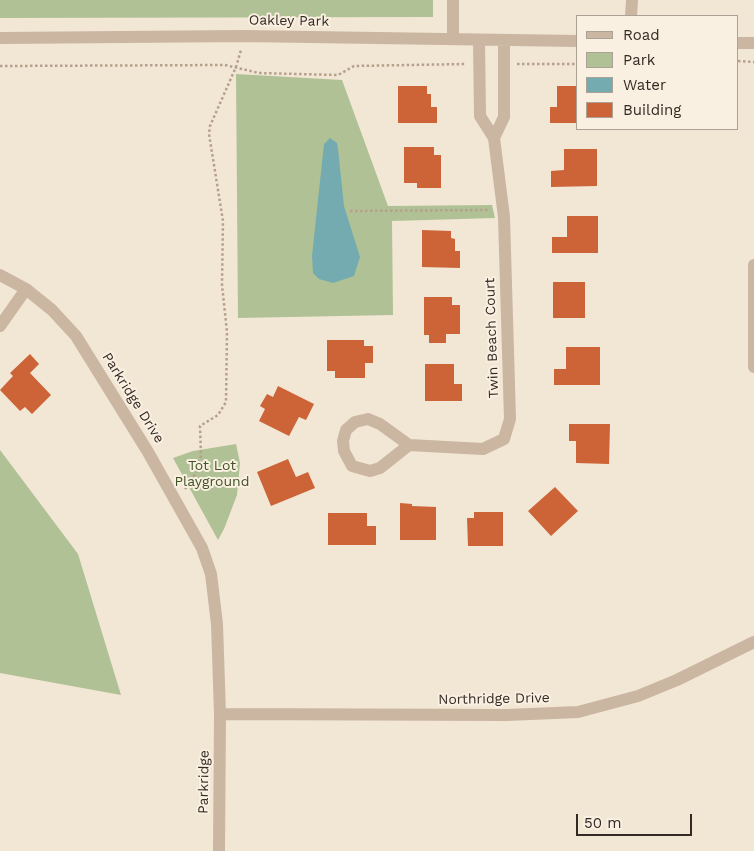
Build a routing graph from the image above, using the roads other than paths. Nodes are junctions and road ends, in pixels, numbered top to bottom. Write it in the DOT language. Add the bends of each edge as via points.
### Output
graph roads {
  1 [pos="453,0"];
  2 [pos="632,0"];
  3 [pos="632,15"];
  4 [pos="0,38"];
  5 [pos="453,39"];
  6 [pos="479,40"];
  7 [pos="504,40"];
  8 [pos="576,41"];
  9 [pos="739,43"];
  10 [pos="754,43"];
  11 [pos="494,138"];
  12 [pos="754,265"];
  13 [pos="0,275"];
  14 [pos="26,289"];
  15 [pos="0,326"];
  16 [pos="754,367"];
  17 [pos="409,445"];
  18 [pos="754,642"];
  19 [pos="220,714"];
  20 [pos="219,851"];
  1 -- 5 [label="street"];
  2 -- 3 [label="street"];
  4 -- 5 [label="street, Oakley Park" via="243,36"];
  5 -- 6 [label="street, Oakley Park"];
  6 -- 7 [label="street, Oakley Park"];
  6 -- 11 [label="street, Twin Beach Court" via="480,116"];
  7 -- 8 [label="street, Oakley Park"];
  7 -- 11 [label="street" via="504,116"];
  9 -- 10 [label="street"];
  11 -- 17 [label="street, Twin Beach Court" via="504,210 510,419 504,439 483,449"];
  12 -- 16 [label="street"];
  13 -- 14 [label="street, Parkridge Drive"];
  14 -- 15 [label="street"];
  14 -- 19 [label="street, Parkridge Drive" via="52,310 76,336 202,548 216,599"];
  17 -- 17 [label="street" via="368,419 355,422 346,430 343,440 344,451 352,466 370,471 380,468"];
  18 -- 19 [label="street, Northridge Drive" via="638,696 578,712 507,715"];
  19 -- 20 [label="street, Parkridge"];
}
